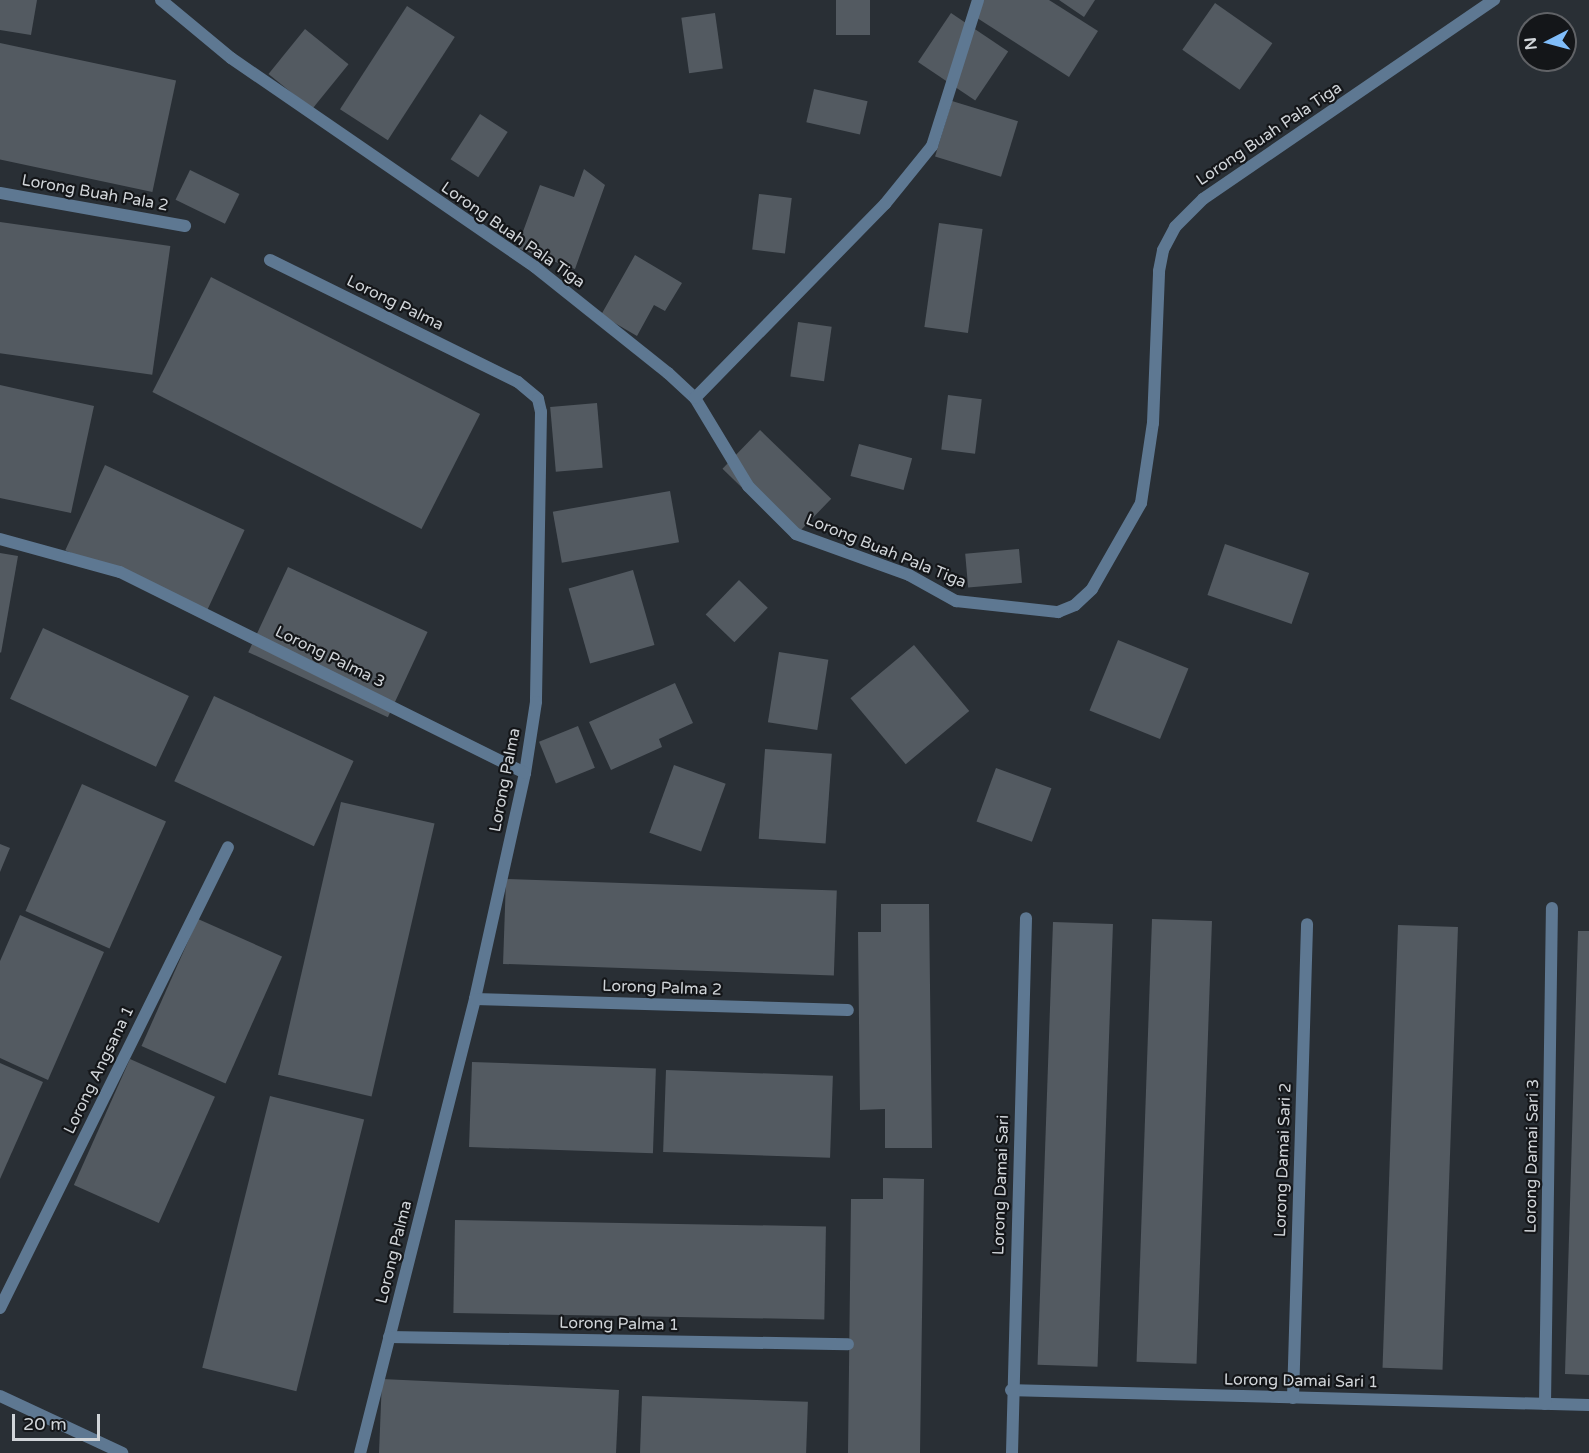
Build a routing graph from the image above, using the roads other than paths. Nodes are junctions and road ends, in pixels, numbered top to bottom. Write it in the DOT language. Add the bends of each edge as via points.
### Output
graph roads {
  1 [pos="161,0"];
  2 [pos="978,0"];
  3 [pos="1494,0"];
  4 [pos="0,193"];
  5 [pos="185,226"];
  6 [pos="270,260"];
  7 [pos="695,398"];
  8 [pos="0,539"];
  9 [pos="525,773"];
  10 [pos="228,847"];
  11 [pos="1552,908"];
  12 [pos="1026,918"];
  13 [pos="1307,924"];
  14 [pos="475,999"];
  15 [pos="848,1010"];
  16 [pos="0,1308"];
  17 [pos="389,1337"];
  18 [pos="848,1344"];
  19 [pos="1011,1390"];
  20 [pos="0,1396"];
  21 [pos="1293,1398"];
  22 [pos="1545,1404"];
  23 [pos="1589,1405"];
  24 [pos="122,1453"];
  25 [pos="360,1453"];
  26 [pos="1012,1453"];
  1 -- 7 [label="street, Lorong Buah Pala Tiga" via="231,58 535,267"];
  2 -- 7 [label="street" via="932,146 885,204"];
  3 -- 7 [label="street, Lorong Buah Pala Tiga" via="1203,199 1175,227 1163,250 1159,271 1153,423 1141,503 1106,570 1075,605 1058,612 956,601 909,575 796,534 748,486"];
  4 -- 5 [label="street, Lorong Buah Pala 2"];
  6 -- 9 [label="street, Lorong Palma" via="518,382 538,399 536,702"];
  8 -- 9 [label="street, Lorong Palma 3" via="120,572"];
  9 -- 14 [label="street, Lorong Palma"];
  10 -- 16 [label="street, Lorong Angsana 1"];
  11 -- 22 [label="street, Lorong Damai Sari 3"];
  12 -- 19 [label="street, Lorong Damai Sari"];
  13 -- 21 [label="street, Lorong Damai Sari 2"];
  14 -- 15 [label="street, Lorong Palma 2"];
  14 -- 17 [label="street, Lorong Palma"];
  17 -- 18 [label="street, Lorong Palma 1"];
  17 -- 25 [label="street, Lorong Palma"];
  19 -- 21 [label="street, Lorong Damai Sari 1"];
  19 -- 26 [label="street, Lorong Damai Sari"];
  20 -- 24 [label="street"];
  21 -- 22 [label="street, Lorong Damai Sari 1"];
  22 -- 23 [label="street, Lorong Damai Sari 1"];
}
